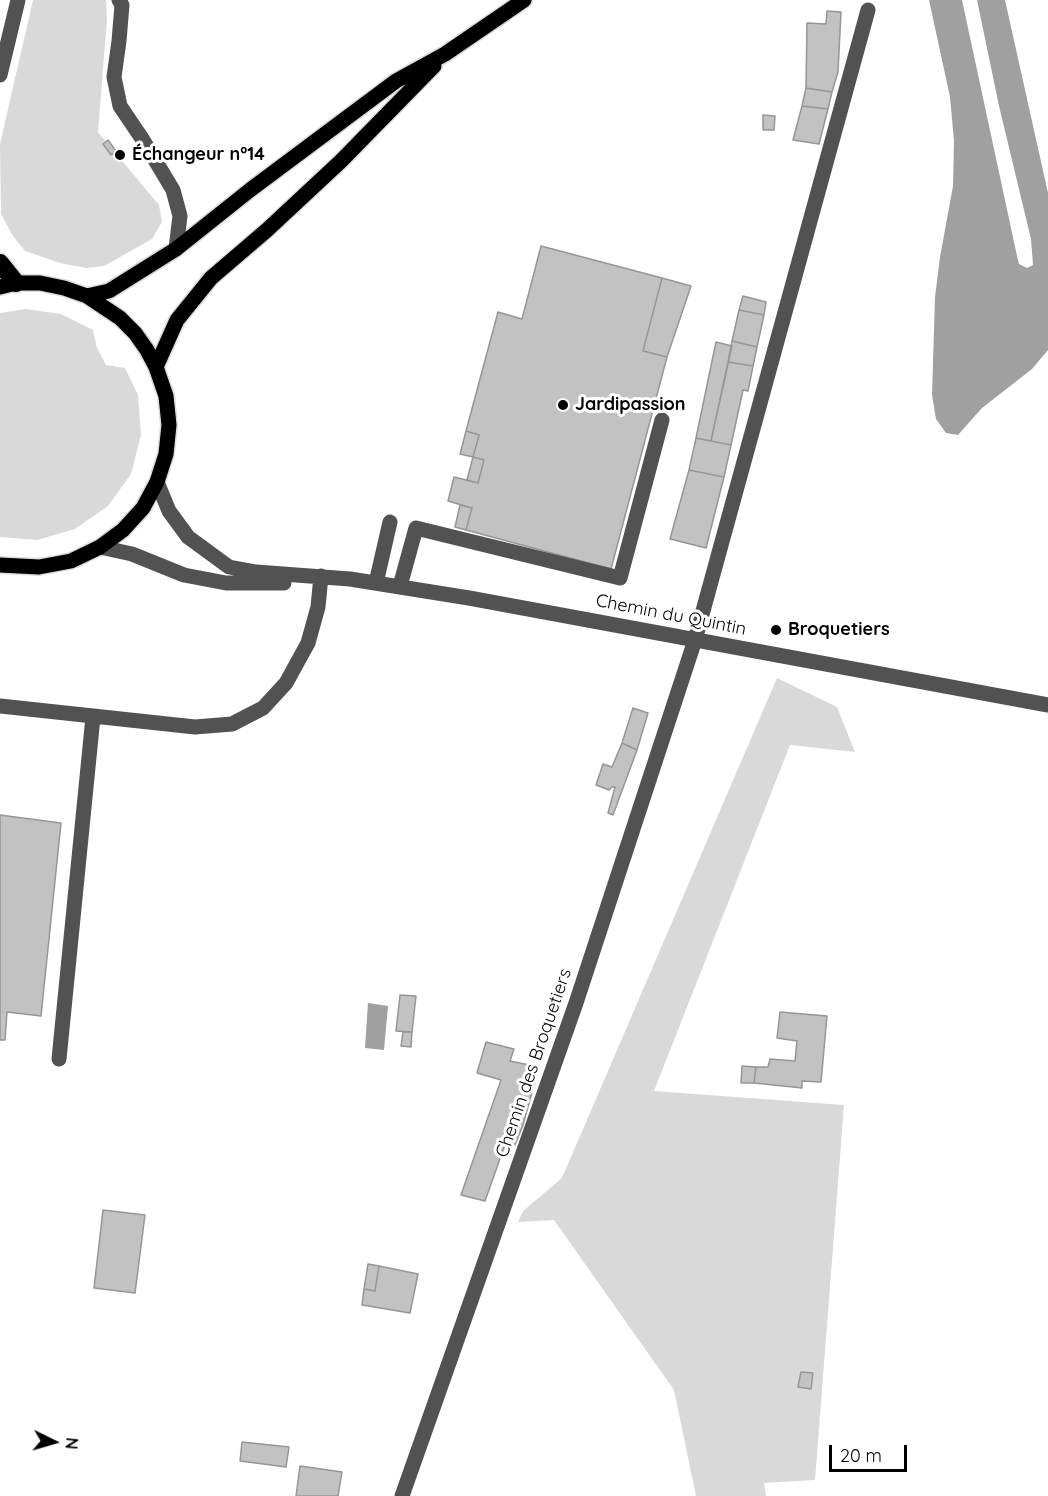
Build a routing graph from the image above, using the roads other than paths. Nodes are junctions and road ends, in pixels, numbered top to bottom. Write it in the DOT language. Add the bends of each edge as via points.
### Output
graph roads {
  1 [pos="18,0"];
  2 [pos="119,0"];
  3 [pos="524,0"];
  4 [pos="868,10"];
  5 [pos="445,54"];
  6 [pos="0,75"];
  7 [pos="176,249"];
  8 [pos="0,263"];
  9 [pos="8,285"];
  10 [pos="87,296"];
  11 [pos="156,368"];
  12 [pos="662,420"];
  13 [pos="157,482"];
  14 [pos="390,522"];
  15 [pos="100,547"];
  16 [pos="0,565"];
  17 [pos="321,576"];
  18 [pos="376,583"];
  19 [pos="400,586"];
  20 [pos="696,640"];
  21 [pos="1048,705"];
  22 [pos="0,706"];
  23 [pos="93,717"];
  24 [pos="59,1059"];
  25 [pos="402,1496"];
  1 -- 6 [label="street"];
  2 -- 7 [label="street" via="122,6 114,77 120,106 173,190 180,216"];
  3 -- 5 [label="main road"];
  4 -- 20 [label="street, Chemin des Broquetiers"];
  5 -- 7 [label="main road" via="396,81"];
  5 -- 11 [label="main road" via="341,161 211,278 177,320"];
  7 -- 10 [label="main road" via="109,291"];
  8 -- 9 [label="highway"];
  9 -- 10 [label="main road" via="48,285"];
  10 -- 11 [label="main road" via="135,333"];
  11 -- 13 [label="main road" via="166,396 169,425 166,454"];
  12 -- 19 [label="street" via="620,578 416,528"];
  13 -- 15 [label="main road" via="143,508"];
  13 -- 17 [label="street, Chemin du Quintin" via="169,511 188,537 230,567"];
  14 -- 18 [label="street"];
  15 -- 16 [label="main road" via="71,561 39,567"];
  15 -- 17 [label="street, Chemin du Quintin" via="226,583 292,583"];
  17 -- 18 [label="street, Chemin du Quintin"];
  17 -- 23 [label="street" via="308,643 286,683 263,708 232,724 195,727"];
  18 -- 19 [label="street, Chemin du Quintin"];
  19 -- 20 [label="street, Chemin du Quintin"];
  20 -- 21 [label="street, Chemin du Quintin"];
  20 -- 25 [label="street, Chemin des Broquetiers" via="576,1003"];
  22 -- 23 [label="street"];
  23 -- 24 [label="street"];
}
